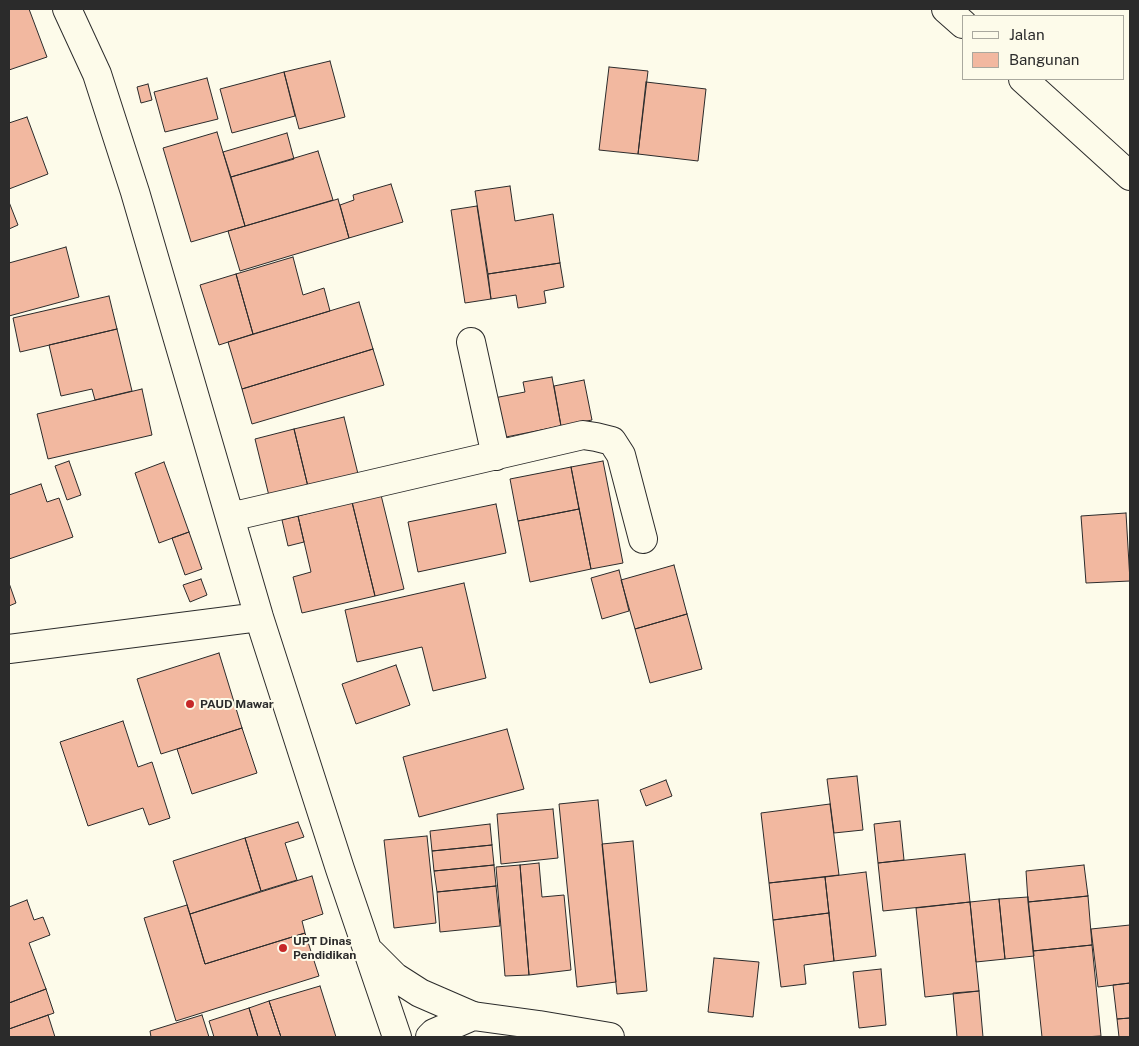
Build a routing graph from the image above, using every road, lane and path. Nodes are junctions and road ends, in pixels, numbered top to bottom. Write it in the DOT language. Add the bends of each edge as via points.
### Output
graph roads {
  1 [pos="67,9"];
  2 [pos="946,9"];
  3 [pos="962,23"];
  4 [pos="1024,80"];
  5 [pos="1130,176"];
  6 [pos="471,342"];
  7 [pos="496,456"];
  8 [pos="230,516"];
  9 [pos="643,539"];
  10 [pos="259,617"];
  11 [pos="9,649"];
  12 [pos="367,949"];
  13 [pos="473,1016"];
  14 [pos="397,1037"];
  15 [pos="430,1037"];
  16 [pos="610,1037"];
  1 -- 8 [label="street" via="97,74"];
  2 -- 3 [label="street"];
  4 -- 5 [label="street"];
  6 -- 7 [label="street"];
  7 -- 8 [label="street"];
  7 -- 9 [label="street" via="583,435 612,442 621,455"];
  8 -- 10 [label="street"];
  10 -- 11 [label="street"];
  10 -- 12 [label="street"];
  12 -- 13 [label="street" via="396,977 420,993"];
  12 -- 14 [label="street"];
  13 -- 15 [label="street"];
  13 -- 16 [label="street"];
}
